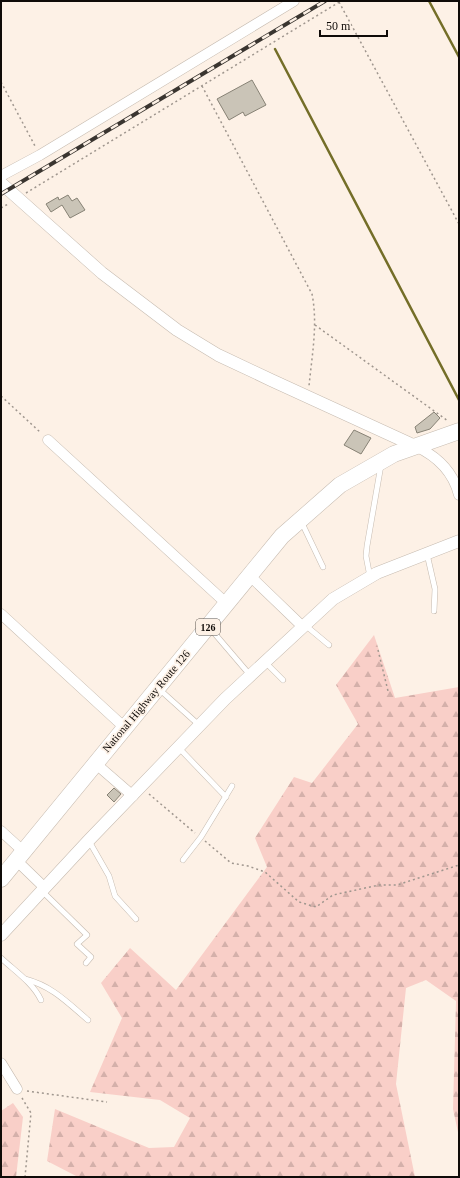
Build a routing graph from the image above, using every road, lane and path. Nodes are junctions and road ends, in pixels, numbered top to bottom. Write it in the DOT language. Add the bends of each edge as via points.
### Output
graph roads {
  1 [pos="294,1"];
  2 [pos="340,2"];
  3 [pos="1,82"];
  4 [pos="202,85"];
  5 [pos="40,155"];
  6 [pos="1,176"];
  7 [pos="1,183"];
  8 [pos="18,198"];
  9 [pos="1,208"];
  10 [pos="459,224"];
  11 [pos="315,325"];
  12 [pos="1,396"];
  13 [pos="308,398"];
  14 [pos="457,431"];
  15 [pos="48,440"];
  16 [pos="415,446"];
  17 [pos="382,460"];
  18 [pos="459,495"];
  19 [pos="300,519"];
  20 [pos="459,541"];
  21 [pos="427,553"];
  22 [pos="323,567"];
  23 [pos="249,574"];
  24 [pos="370,577"];
  25 [pos="226,603"];
  26 [pos="434,612"];
  27 [pos="1,614"];
  28 [pos="303,625"];
  29 [pos="208,626"];
  30 [pos="329,645"];
  31 [pos="378,650"];
  32 [pos="264,661"];
  33 [pos="250,675"];
  34 [pos="283,680"];
  35 [pos="158,687"];
  36 [pos="388,691"];
  37 [pos="200,726"];
  38 [pos="124,727"];
  39 [pos="179,748"];
  40 [pos="95,763"];
  41 [pos="232,786"];
  42 [pos="137,792"];
  43 [pos="226,797"];
  44 [pos="1,831"];
  45 [pos="201,838"];
  46 [pos="89,840"];
  47 [pos="20,855"];
  48 [pos="183,860"];
  49 [pos="459,865"];
  50 [pos="1,879"];
  51 [pos="44,889"];
  52 [pos="136,919"];
  53 [pos="1,935"];
  54 [pos="1,958"];
  55 [pos="86,963"];
  56 [pos="25,979"];
  57 [pos="41,1000"];
  58 [pos="88,1020"];
  59 [pos="1,1062"];
  60 [pos="17,1089"];
  61 [pos="107,1102"];
  62 [pos="25,1177"];
  1 -- 5 [label="street"];
  2 -- 4 [label="path"];
  2 -- 10 [label="path"];
  3 -- 5 [label="path"];
  4 -- 8 [label="path"];
  4 -- 11 [label="path" via="312,294 316,311"];
  5 -- 6 [label="street"];
  7 -- 8 [label="street"];
  8 -- 9 [label="path"];
  8 -- 13 [label="street" via="102,274 177,330 218,354"];
  11 -- 13 [label="path"];
  11 -- 14 [label="path" via="452,424"];
  12 -- 15 [label="path"];
  13 -- 16 [label="street"];
  14 -- 16 [label="highway, National Highway Route 126 / 126"];
  15 -- 25 [label="street"];
  16 -- 17 [label="highway, National Highway Route 126 / 126"];
  16 -- 18 [label="street" via="431,453 448,470"];
  17 -- 19 [label="highway, National Highway Route 126 / 126" via="340,485"];
  17 -- 24 [label="lane" via="367,546"];
  19 -- 22 [label="lane"];
  19 -- 23 [label="highway, National Highway Route 126 / 126"];
  20 -- 21 [label="street"];
  21 -- 24 [label="street"];
  21 -- 26 [label="lane" via="435,589"];
  23 -- 25 [label="highway, National Highway Route 126 / 126"];
  23 -- 28 [label="street"];
  24 -- 28 [label="street" via="333,599"];
  25 -- 29 [label="highway, National Highway Route 126 / 126"];
  27 -- 38 [label="street"];
  28 -- 30 [label="lane"];
  28 -- 32 [label="street"];
  29 -- 33 [label="lane"];
  29 -- 35 [label="highway, National Highway Route 126 / 126"];
  31 -- 36 [label="path"];
  32 -- 33 [label="street"];
  32 -- 34 [label="lane"];
  33 -- 37 [label="street"];
  35 -- 37 [label="lane"];
  35 -- 38 [label="highway, National Highway Route 126 / 126"];
  37 -- 39 [label="street"];
  38 -- 40 [label="highway, National Highway Route 126 / 126"];
  39 -- 42 [label="street"];
  39 -- 43 [label="lane"];
  40 -- 42 [label="street"];
  40 -- 47 [label="highway, National Highway Route 126 / 126"];
  41 -- 43 [label="lane"];
  42 -- 45 [label="path"];
  42 -- 46 [label="street"];
  43 -- 45 [label="lane"];
  44 -- 47 [label="street"];
  45 -- 48 [label="lane"];
  45 -- 49 [label="path" via="231,863 265,872 299,902 316,907 333,895 379,885 397,886"];
  46 -- 51 [label="street"];
  46 -- 52 [label="lane" via="109,876 115,896"];
  47 -- 50 [label="highway, National Highway Route 126 / 126"];
  47 -- 51 [label="street"];
  51 -- 53 [label="street"];
  51 -- 55 [label="lane" via="87,935 78,944 92,957"];
  54 -- 56 [label="lane"];
  56 -- 57 [label="lane"];
  56 -- 58 [label="lane" via="40,983 54,991"];
  59 -- 60 [label="street"];
  60 -- 61 [label="path"];
  60 -- 62 [label="path" via="31,1113"];
}
